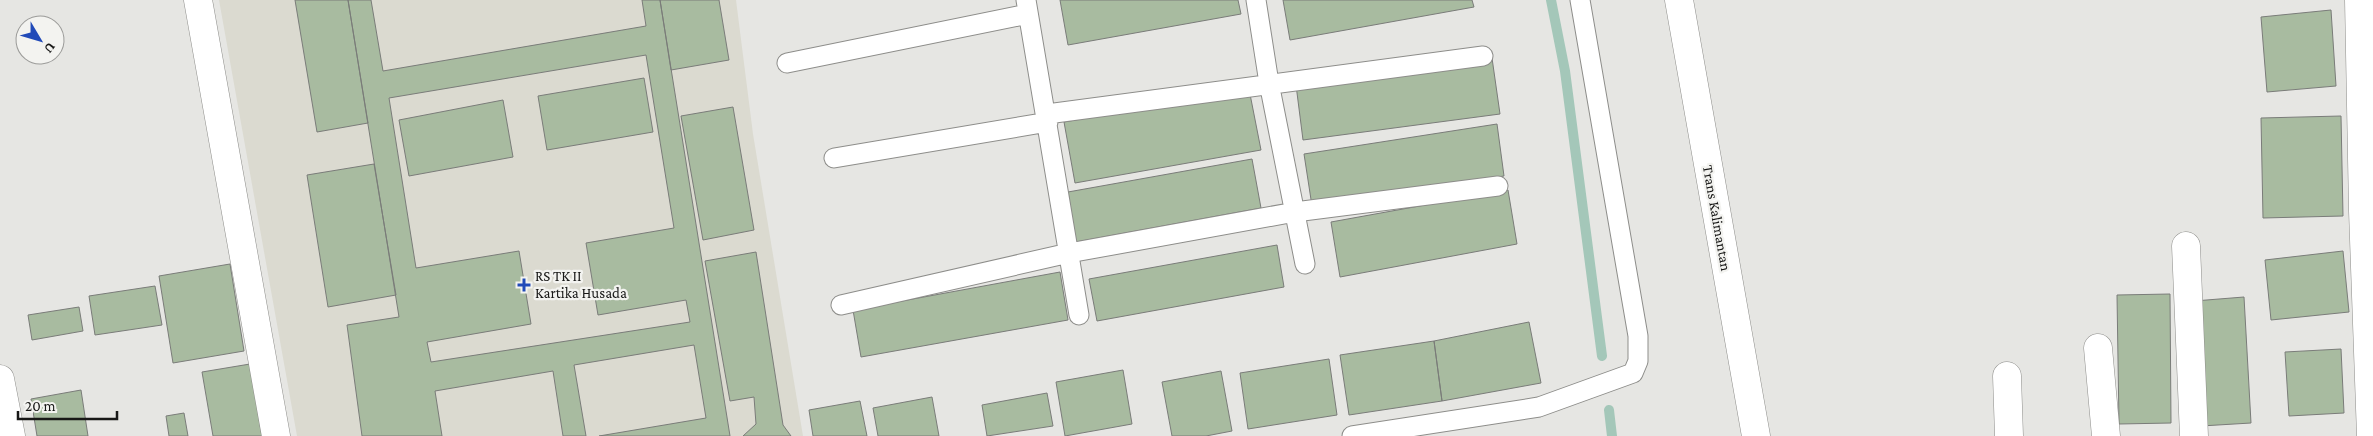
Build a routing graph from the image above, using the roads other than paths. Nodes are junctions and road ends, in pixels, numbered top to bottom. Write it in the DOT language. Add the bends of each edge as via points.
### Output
graph roads {
  1 [pos="198,0"];
  2 [pos="1256,0"];
  3 [pos="1580,0"];
  4 [pos="1679,0"];
  5 [pos="2359,0"];
  6 [pos="1027,7"];
  7 [pos="2366,41"];
  8 [pos="1483,56"];
  9 [pos="787,63"];
  10 [pos="1269,83"];
  11 [pos="1047,118"];
  12 [pos="834,158"];
  13 [pos="1498,186"];
  14 [pos="2368,211"];
  15 [pos="1295,212"];
  16 [pos="2186,246"];
  17 [pos="1069,253"];
  18 [pos="1305,264"];
  19 [pos="841,305"];
  20 [pos="1079,315"];
  21 [pos="2370,331"];
  22 [pos="2098,348"];
  23 [pos="2006,376"];
  24 [pos="2371,378"];
  25 [pos="0,379"];
  26 [pos="11,436"];
  27 [pos="276,436"];
  28 [pos="1352,436"];
  29 [pos="1756,436"];
  30 [pos="2009,436"];
  31 [pos="2106,436"];
  32 [pos="2194,436"];
  33 [pos="2371,436"];
  1 -- 27 [label="main road"];
  2 -- 10 [label="lane"];
  3 -- 28 [label="lane" via="1638,336 1638,361 1633,373 1540,406"];
  4 -- 29 [label="main road, Trans Kalimantan"];
  5 -- 7 [label="main road"];
  6 -- 9 [label="lane"];
  6 -- 11 [label="lane"];
  7 -- 14 [label="main road"];
  8 -- 10 [label="lane"];
  10 -- 11 [label="lane"];
  10 -- 15 [label="lane"];
  11 -- 12 [label="lane"];
  11 -- 17 [label="lane"];
  13 -- 15 [label="lane"];
  14 -- 21 [label="main road"];
  15 -- 17 [label="lane"];
  15 -- 18 [label="lane"];
  16 -- 32 [label="main road"];
  17 -- 19 [label="lane"];
  17 -- 20 [label="lane"];
  21 -- 24 [label="main road"];
  22 -- 31 [label="main road"];
  23 -- 30 [label="main road"];
  24 -- 33 [label="main road"];
  25 -- 26 [label="main road"];
}
